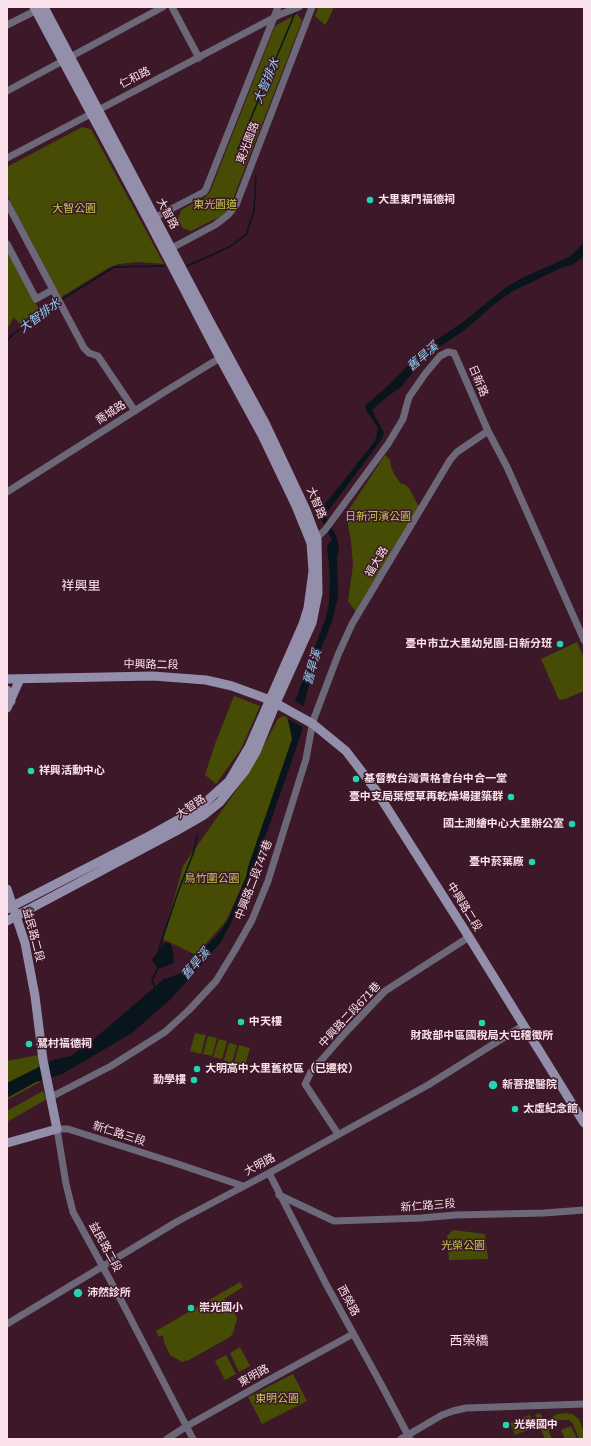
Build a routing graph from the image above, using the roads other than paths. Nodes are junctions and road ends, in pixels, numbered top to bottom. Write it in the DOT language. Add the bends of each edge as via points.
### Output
graph roads {
  1 [pos="163,7"];
  2 [pos="172,7"];
  3 [pos="278,7"];
  4 [pos="299,7"];
  5 [pos="312,7"];
  6 [pos="39,8"];
  7 [pos="273,18"];
  8 [pos="7,25"];
  9 [pos="199,58"];
  10 [pos="67,60"];
  11 [pos="7,91"];
  12 [pos="94,112"];
  13 [pos="7,158"];
  14 [pos="7,203"];
  15 [pos="152,220"];
  16 [pos="7,244"];
  17 [pos="168,250"];
  18 [pos="54,293"];
  19 [pos="223,356"];
  20 [pos="135,411"];
  21 [pos="488,431"];
  22 [pos="7,492"];
  23 [pos="314,541"];
  24 [pos="584,640"];
  25 [pos="7,679"];
  26 [pos="20,679"];
  27 [pos="7,690"];
  28 [pos="273,701"];
  29 [pos="9,705"];
  30 [pos="313,724"];
  31 [pos="7,889"];
  32 [pos="9,906"];
  33 [pos="16,916"];
  34 [pos="7,920"];
  35 [pos="469,937"];
  36 [pos="524,1025"];
  37 [pos="51,1097"];
  38 [pos="584,1123"];
  39 [pos="57,1129"];
  40 [pos="338,1134"];
  41 [pos="7,1143"];
  42 [pos="269,1173"];
  43 [pos="243,1186"];
  44 [pos="279,1195"];
  45 [pos="584,1210"];
  46 [pos="102,1267"];
  47 [pos="7,1324"];
  48 [pos="353,1334"];
  49 [pos="584,1404"];
  50 [pos="187,1426"];
  51 [pos="406,1438"];
  52 [pos="167,1439"];
  53 [pos="193,1439"];
  1 -- 10 [label="street"];
  2 -- 9 [label="street"];
  3 -- 7 [label="street, 東光園路"];
  4 -- 7 [label="street, 仁和路"];
  5 -- 17 [label="street, 東光園路" via="236,205 215,225"];
  6 -- 8 [label="street"];
  6 -- 10 [label="street, 大智路"];
  7 -- 9 [label="street, 仁和路"];
  7 -- 15 [label="street, 東光園路" via="206,189"];
  9 -- 12 [label="street, 仁和路"];
  10 -- 11 [label="street"];
  10 -- 12 [label="street, 大智路"];
  12 -- 13 [label="street, 仁和路"];
  12 -- 15 [label="street, 大智路"];
  14 -- 18 [label="street"];
  15 -- 17 [label="street, 大智路"];
  16 -- 18 [label="street" via="36,299"];
  17 -- 19 [label="street, 大智路"];
  18 -- 20 [label="street" via="84,348 98,356"];
  19 -- 20 [label="street, 喬城路"];
  19 -- 23 [label="street, 大智路"];
  20 -- 22 [label="street, 喬城路"];
  21 -- 23 [label="street, 日新路" via="454,353 444,353 435,361 409,397 403,419 388,444 325,530"];
  21 -- 24 [label="street, 日新路" via="507,467"];
  21 -- 30 [label="street, 福大路" via="457,452 450,460 352,624 327,682"];
  23 -- 28 [label="street, 大智路" via="308,608"];
  25 -- 26 [label="street, 中興路二段"];
  26 -- 28 [label="street, 中興路二段" via="176,676 232,686"];
  26 -- 29 [label="street"];
  27 -- 29 [label="street"];
  28 -- 30 [label="street, 中興路二段"];
  28 -- 32 [label="street, 大智路" via="250,747 229,781 199,808"];
  28 -- 33 [label="street, 大智路" via="256,752 245,772 209,810 176,831"];
  30 -- 35 [label="street, 中興路二段" via="346,751 375,790"];
  30 -- 37 [label="street, 中興路二段747巷" via="298,786 268,881 252,920 216,981 190,1011 165,1032 98,1074"];
  31 -- 32 [label="street, 益民路二段"];
  32 -- 33 [label="street, 益民路二段"];
  33 -- 34 [label="street, 大智路"];
  33 -- 37 [label="street, 益民路二段" via="25,943"];
  35 -- 36 [label="street, 中興路二段"];
  35 -- 40 [label="street, 中興路二段671巷" via="385,991 311,1072 306,1084"];
  36 -- 38 [label="street, 中興路二段" via="540,1056"];
  36 -- 40 [label="street, 大明路" via="428,1085"];
  37 -- 39 [label="street, 益民路二段"];
  39 -- 41 [label="street"];
  39 -- 43 [label="street, 新仁路三段" via="68,1129"];
  39 -- 46 [label="street, 益民路二段" via="73,1212"];
  40 -- 42 [label="street, 大明路"];
  42 -- 43 [label="street, 大明路"];
  42 -- 44 [label="street, 西榮路"];
  43 -- 46 [label="street, 大明路"];
  44 -- 45 [label="street, 新仁路三段" via="334,1221"];
  44 -- 48 [label="street, 西榮路"];
  46 -- 47 [label="street, 大明路"];
  46 -- 50 [label="street, 益民路二段"];
  48 -- 50 [label="street, 東明路"];
  48 -- 51 [label="street, 西榮路" via="381,1384"];
  49 -- 51 [label="street" via="466,1408 442,1414"];
  50 -- 52 [label="street, 東明路"];
  50 -- 53 [label="street, 益民路二段"];
}
